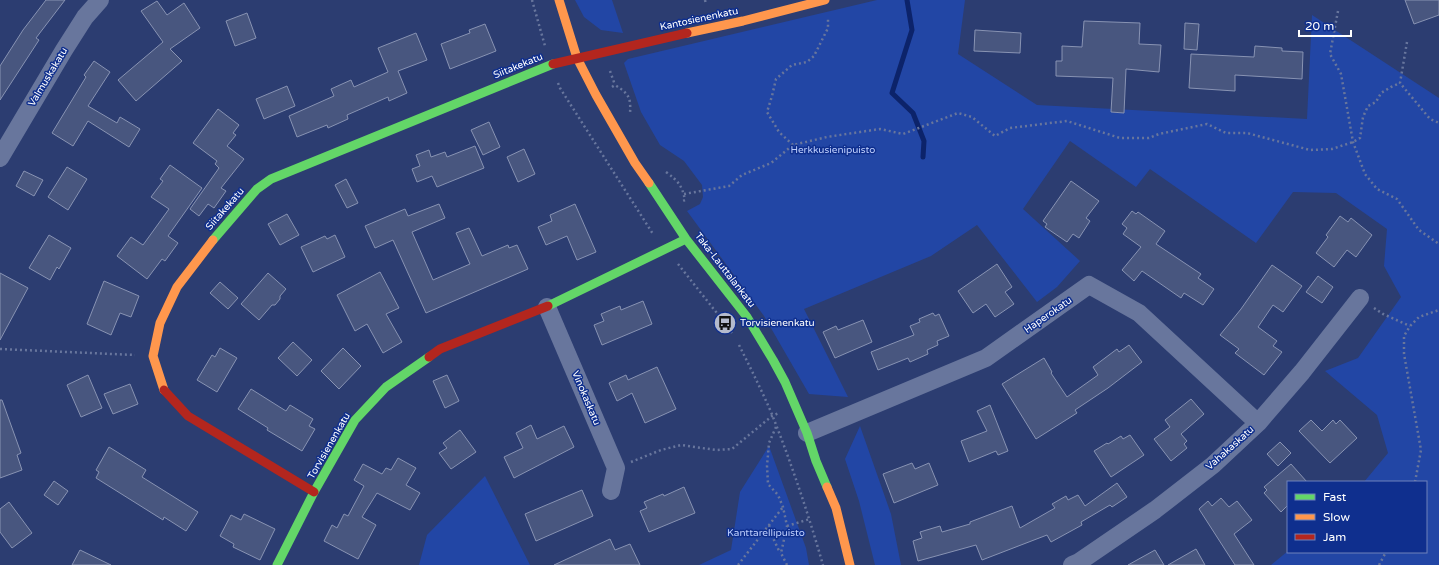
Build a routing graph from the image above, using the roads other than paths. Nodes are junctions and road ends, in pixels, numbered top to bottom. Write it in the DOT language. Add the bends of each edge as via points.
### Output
graph roads {
  1 [pos="100,0"];
  2 [pos="559,0"];
  3 [pos="825,0"];
  4 [pos="578,58"];
  5 [pos="0,158"];
  6 [pos="686,239"];
  7 [pos="1360,298"];
  8 [pos="547,307"];
  9 [pos="1258,423"];
  10 [pos="807,432"];
  11 [pos="611,491"];
  12 [pos="314,492"];
  13 [pos="278,565"];
  14 [pos="850,565"];
  15 [pos="1072,565"];
  1 -- 5 [label="street, Valmuskakatu" via="85,17 64,50"];
  2 -- 4 [label="street, Taka-Lauttalankatu"];
  3 -- 4 [label="street, Kantosienenkatu"];
  4 -- 6 [label="street, Taka-Lauttalankatu" via="635,163"];
  4 -- 12 [label="street, Siitakekatu" via="551,64 271,179 261,186 203,251 177,287 160,323 153,356 164,390 188,416"];
  6 -- 8 [label="street, Torvisienenkatu"];
  6 -- 10 [label="street, Taka-Lauttalankatu" via="747,317 782,376"];
  7 -- 9 [label="street, Vahakaskatu"];
  8 -- 11 [label="street, Vinokaskatu" via="616,468"];
  8 -- 12 [label="street, Torvisienenkatu" via="440,349 386,387 355,420"];
  9 -- 10 [label="street, Haperokatu" via="1138,313 1089,285 986,358"];
  9 -- 15 [label="street, Vahakaskatu" via="1213,464 1155,510"];
  10 -- 14 [label="street, Taka-Lauttalankatu" via="836,508"];
  12 -- 13 [label="street, Torvisienenkatu"];
}
